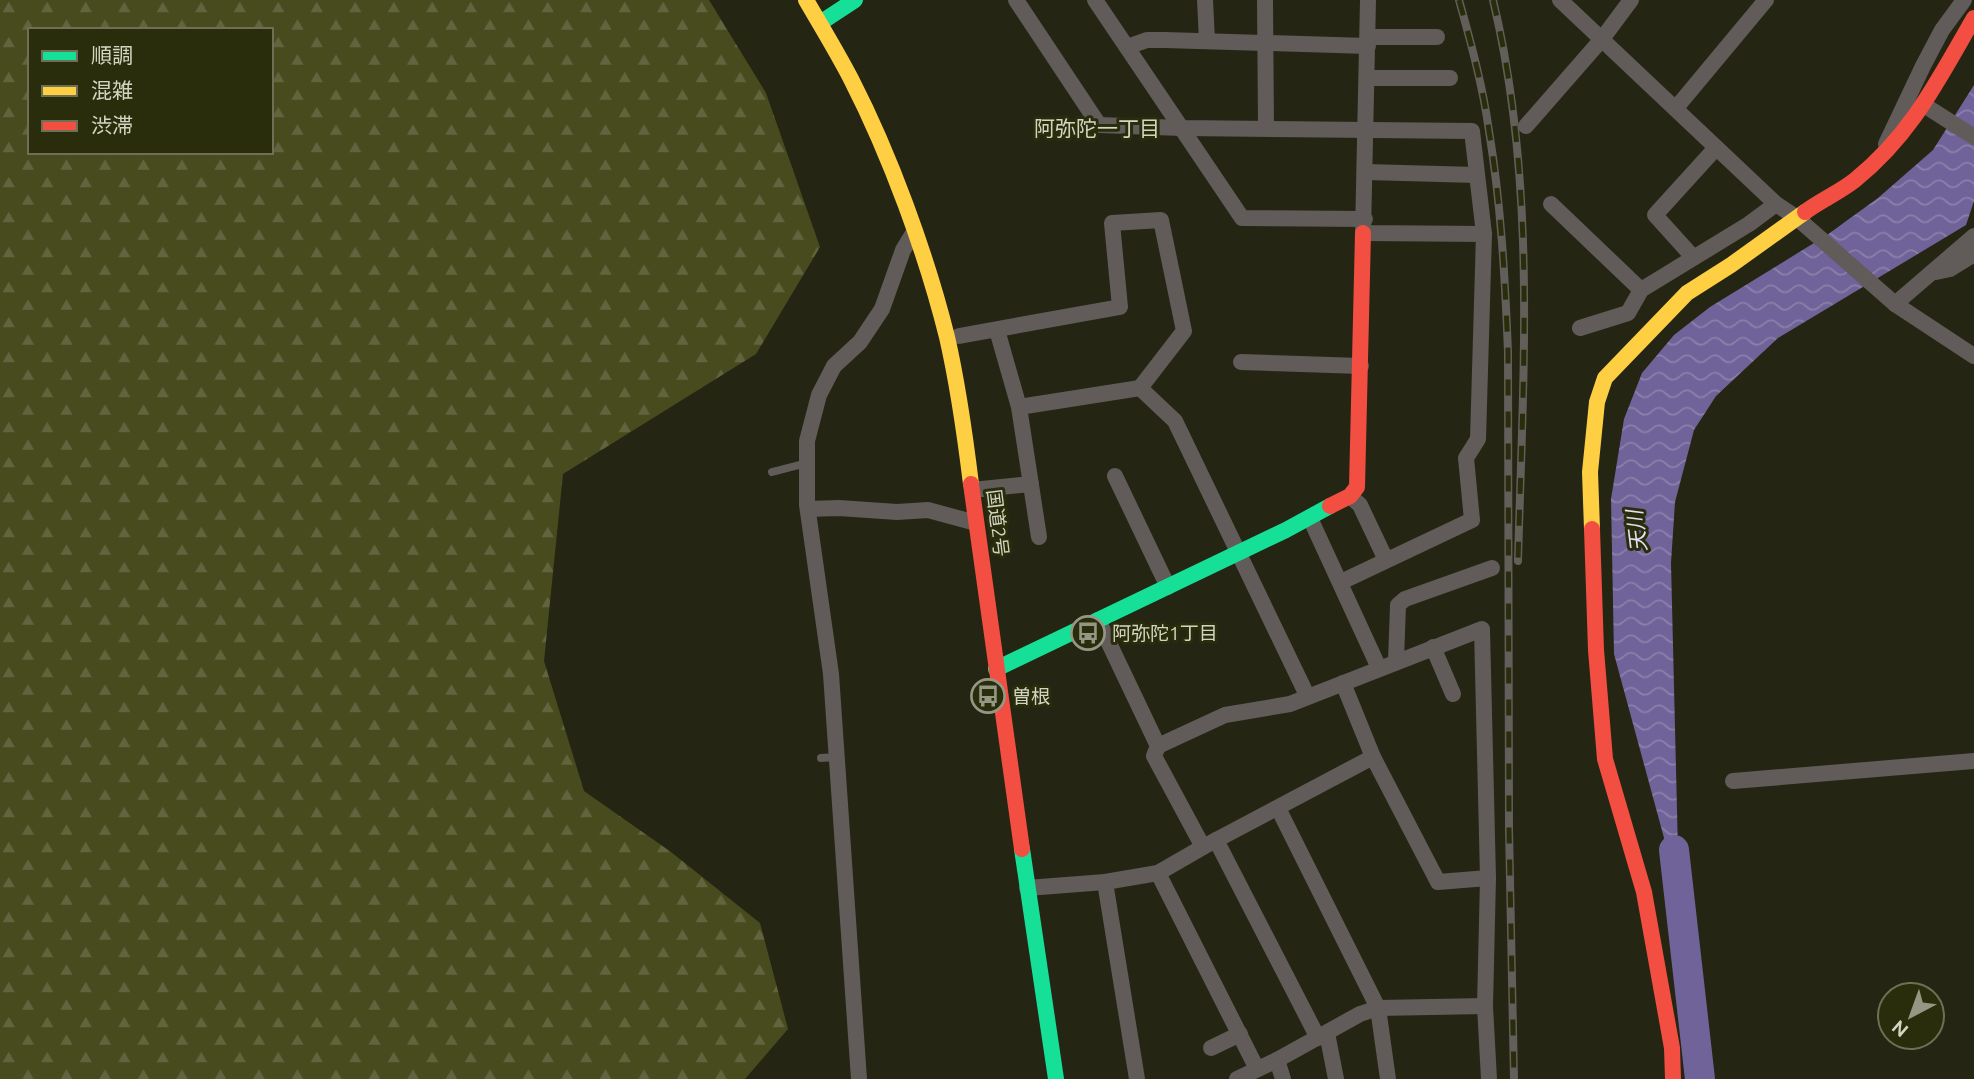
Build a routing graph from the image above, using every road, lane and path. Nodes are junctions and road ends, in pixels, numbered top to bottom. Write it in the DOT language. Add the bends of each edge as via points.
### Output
graph roads {
  1 [pos="806,0"];
  2 [pos="855,0"];
  3 [pos="1016,0"];
  4 [pos="1095,0"];
  5 [pos="1205,0"];
  6 [pos="1265,0"];
  7 [pos="1368,0"];
  8 [pos="1560,0"];
  9 [pos="1631,0"];
  10 [pos="1766,0"];
  11 [pos="1964,0"];
  12 [pos="1974,18"];
  13 [pos="820,23"];
  14 [pos="1437,37"];
  15 [pos="1602,39"];
  16 [pos="1207,41"];
  17 [pos="1368,41"];
  18 [pos="1267,43"];
  19 [pos="1127,47"];
  20 [pos="1367,78"];
  21 [pos="1450,78"];
  22 [pos="1924,105"];
  23 [pos="1676,108"];
  24 [pos="1526,126"];
  25 [pos="1266,127"];
  26 [pos="1182,128"];
  27 [pos="1365,130"];
  28 [pos="1974,137"];
  29 [pos="1715,149"];
  30 [pos="1877,161"];
  31 [pos="1366,172"];
  32 [pos="1477,175"];
  33 [pos="1776,204"];
  34 [pos="1555,215"];
  35 [pos="1797,218"];
  36 [pos="1364,226"];
  37 [pos="914,232"];
  38 [pos="1484,234"];
  39 [pos="1974,236"];
  40 [pos="1974,254"];
  41 [pos="1693,257"];
  42 [pos="1930,273"];
  43 [pos="1641,290"];
  44 [pos="1895,304"];
  45 [pos="1580,328"];
  46 [pos="997,330"];
  47 [pos="959,336"];
  48 [pos="1974,356"];
  49 [pos="1241,362"];
  50 [pos="1361,366"];
  51 [pos="1140,387"];
  52 [pos="1019,407"];
  53 [pos="807,463"];
  54 [pos="772,472"];
  55 [pos="1115,476"];
  56 [pos="1031,484"];
  57 [pos="972,490"];
  58 [pos="1350,496"];
  59 [pos="808,509"];
  60 [pos="1310,518"];
  61 [pos="976,523"];
  62 [pos="1239,552"];
  63 [pos="1387,560"];
  64 [pos="1492,568"];
  65 [pos="1341,582"];
  66 [pos="1168,587"];
  67 [pos="1098,620"];
  68 [pos="1433,647"];
  69 [pos="1396,661"];
  70 [pos="1379,668"];
  71 [pos="996,669"];
  72 [pos="1343,683"];
  73 [pos="1304,689"];
  74 [pos="1453,694"];
  75 [pos="1158,746"];
  76 [pos="1373,757"];
  77 [pos="1974,761"];
  78 [pos="1733,781"];
  79 [pos="1278,808"];
  80 [pos="1209,843"];
  81 [pos="1158,873"];
  82 [pos="1488,878"];
  83 [pos="1105,882"];
  84 [pos="1027,888"];
  85 [pos="1485,1006"];
  86 [pos="1378,1007"];
  87 [pos="1240,1034"];
  88 [pos="1322,1036"];
  89 [pos="1211,1048"];
  90 [pos="1277,1060"];
  91 [pos="1257,1069"];
  92 [pos="859,1079"];
  93 [pos="1056,1079"];
  94 [pos="1137,1079"];
  95 [pos="1237,1079"];
  96 [pos="1283,1079"];
  97 [pos="1336,1079"];
  98 [pos="1388,1079"];
  99 [pos="1489,1079"];
  100 [pos="1673,1079"];
  1 -- 13 [label="main road, 国道2号"];
  2 -- 13 [label="main road"];
  3 -- 26 [label="street" via="1099,125"];
  4 -- 19 [label="street"];
  5 -- 16 [label="street"];
  6 -- 18 [label="street"];
  7 -- 17 [label="street"];
  8 -- 15 [label="street"];
  9 -- 15 [label="street"];
  10 -- 23 [label="street"];
  11 -- 30 [label="street" via="1929,54"];
  12 -- 22 [label="main road"];
  13 -- 37 [label="main road, 国道2号" via="888,160"];
  14 -- 17 [label="street"];
  15 -- 23 [label="street"];
  15 -- 24 [label="street"];
  16 -- 18 [label="street"];
  16 -- 19 [label="street" via="1147,40"];
  17 -- 18 [label="street"];
  17 -- 20 [label="street"];
  18 -- 25 [label="street"];
  19 -- 26 [label="street"];
  20 -- 21 [label="street"];
  20 -- 27 [label="street"];
  22 -- 28 [label="street"];
  22 -- 30 [label="main road"];
  23 -- 29 [label="street"];
  25 -- 26 [label="street"];
  25 -- 27 [label="street"];
  26 -- 36 [label="street" via="1242,218"];
  27 -- 31 [label="street"];
  27 -- 32 [label="street" via="1472,131"];
  29 -- 33 [label="street"];
  29 -- 41 [label="street" via="1655,215"];
  30 -- 35 [label="main road"];
  31 -- 32 [label="street"];
  31 -- 36 [label="street"];
  32 -- 38 [label="street"];
  33 -- 35 [label="street"];
  33 -- 41 [label="street"];
  34 -- 43 [label="street"];
  35 -- 44 [label="street"];
  35 -- 100 [label="main road" via="1687,293 1605,378 1597,402 1590,472 1605,759 1644,892 1672,1048"];
  36 -- 38 [label="street"];
  36 -- 50 [label="main road"];
  37 -- 53 [label="street" via="882,309 860,342 834,366 819,394 807,441"];
  37 -- 57 [label="main road, 国道2号" via="947,338"];
  38 -- 63 [label="street" via="1478,439 1466,458 1472,520"];
  39 -- 42 [label="street"];
  40 -- 42 [label="street" via="1950,269"];
  41 -- 43 [label="street"];
  42 -- 44 [label="street"];
  43 -- 45 [label="street" via="1628,313"];
  44 -- 48 [label="street"];
  46 -- 47 [label="street"];
  46 -- 51 [label="street" via="1120,307 1112,223 1161,220 1184,331"];
  46 -- 52 [label="street"];
  49 -- 50 [label="street" via="1269,371"];
  50 -- 58 [label="main road" via="1358,477"];
  51 -- 52 [label="street"];
  51 -- 62 [label="street" via="1175,422"];
  52 -- 56 [label="street"];
  52 -- 56 [label="street" via="1040,537"];
  53 -- 54 [label="lane"];
  53 -- 59 [label="street"];
  55 -- 66 [label="street"];
  56 -- 57 [label="street"];
  57 -- 61 [label="main road, 国道2号"];
  58 -- 60 [label="main road"];
  58 -- 63 [label="street" via="1360,505"];
  59 -- 61 [label="street" via="928,510"];
  59 -- 92 [label="street" via="831,674 829,757"];
  60 -- 62 [label="main road"];
  60 -- 65 [label="street"];
  61 -- 71 [label="main road, 国道2号"];
  62 -- 66 [label="main road"];
  62 -- 73 [label="street"];
  63 -- 65 [label="street"];
  64 -- 69 [label="street" via="1398,605"];
  65 -- 70 [label="street"];
  66 -- 67 [label="main road"];
  67 -- 71 [label="main road"];
  67 -- 75 [label="street"];
  68 -- 69 [label="street"];
  68 -- 74 [label="street"];
  68 -- 82 [label="street" via="1482,629"];
  69 -- 70 [label="street"];
  70 -- 72 [label="street"];
  71 -- 84 [label="main road, 国道2号"];
  72 -- 75 [label="street" via="1290,704 1225,715"];
  72 -- 76 [label="street"];
  75 -- 80 [label="street" via="1154,756"];
  76 -- 79 [label="street"];
  76 -- 82 [label="street" via="1437,882"];
  77 -- 78 [label="street"];
  79 -- 80 [label="street"];
  79 -- 86 [label="street"];
  80 -- 81 [label="street"];
  80 -- 88 [label="street"];
  81 -- 83 [label="street"];
  81 -- 87 [label="street"];
  82 -- 85 [label="street"];
  83 -- 84 [label="street"];
  83 -- 94 [label="street"];
  84 -- 93 [label="main road, 国道2号"];
  85 -- 86 [label="street"];
  85 -- 99 [label="street"];
  86 -- 88 [label="street"];
  86 -- 98 [label="street"];
  87 -- 89 [label="street"];
  87 -- 91 [label="street"];
  88 -- 90 [label="street"];
  88 -- 97 [label="street"];
  90 -- 91 [label="street"];
  90 -- 96 [label="street"];
  91 -- 95 [label="street"];
}
